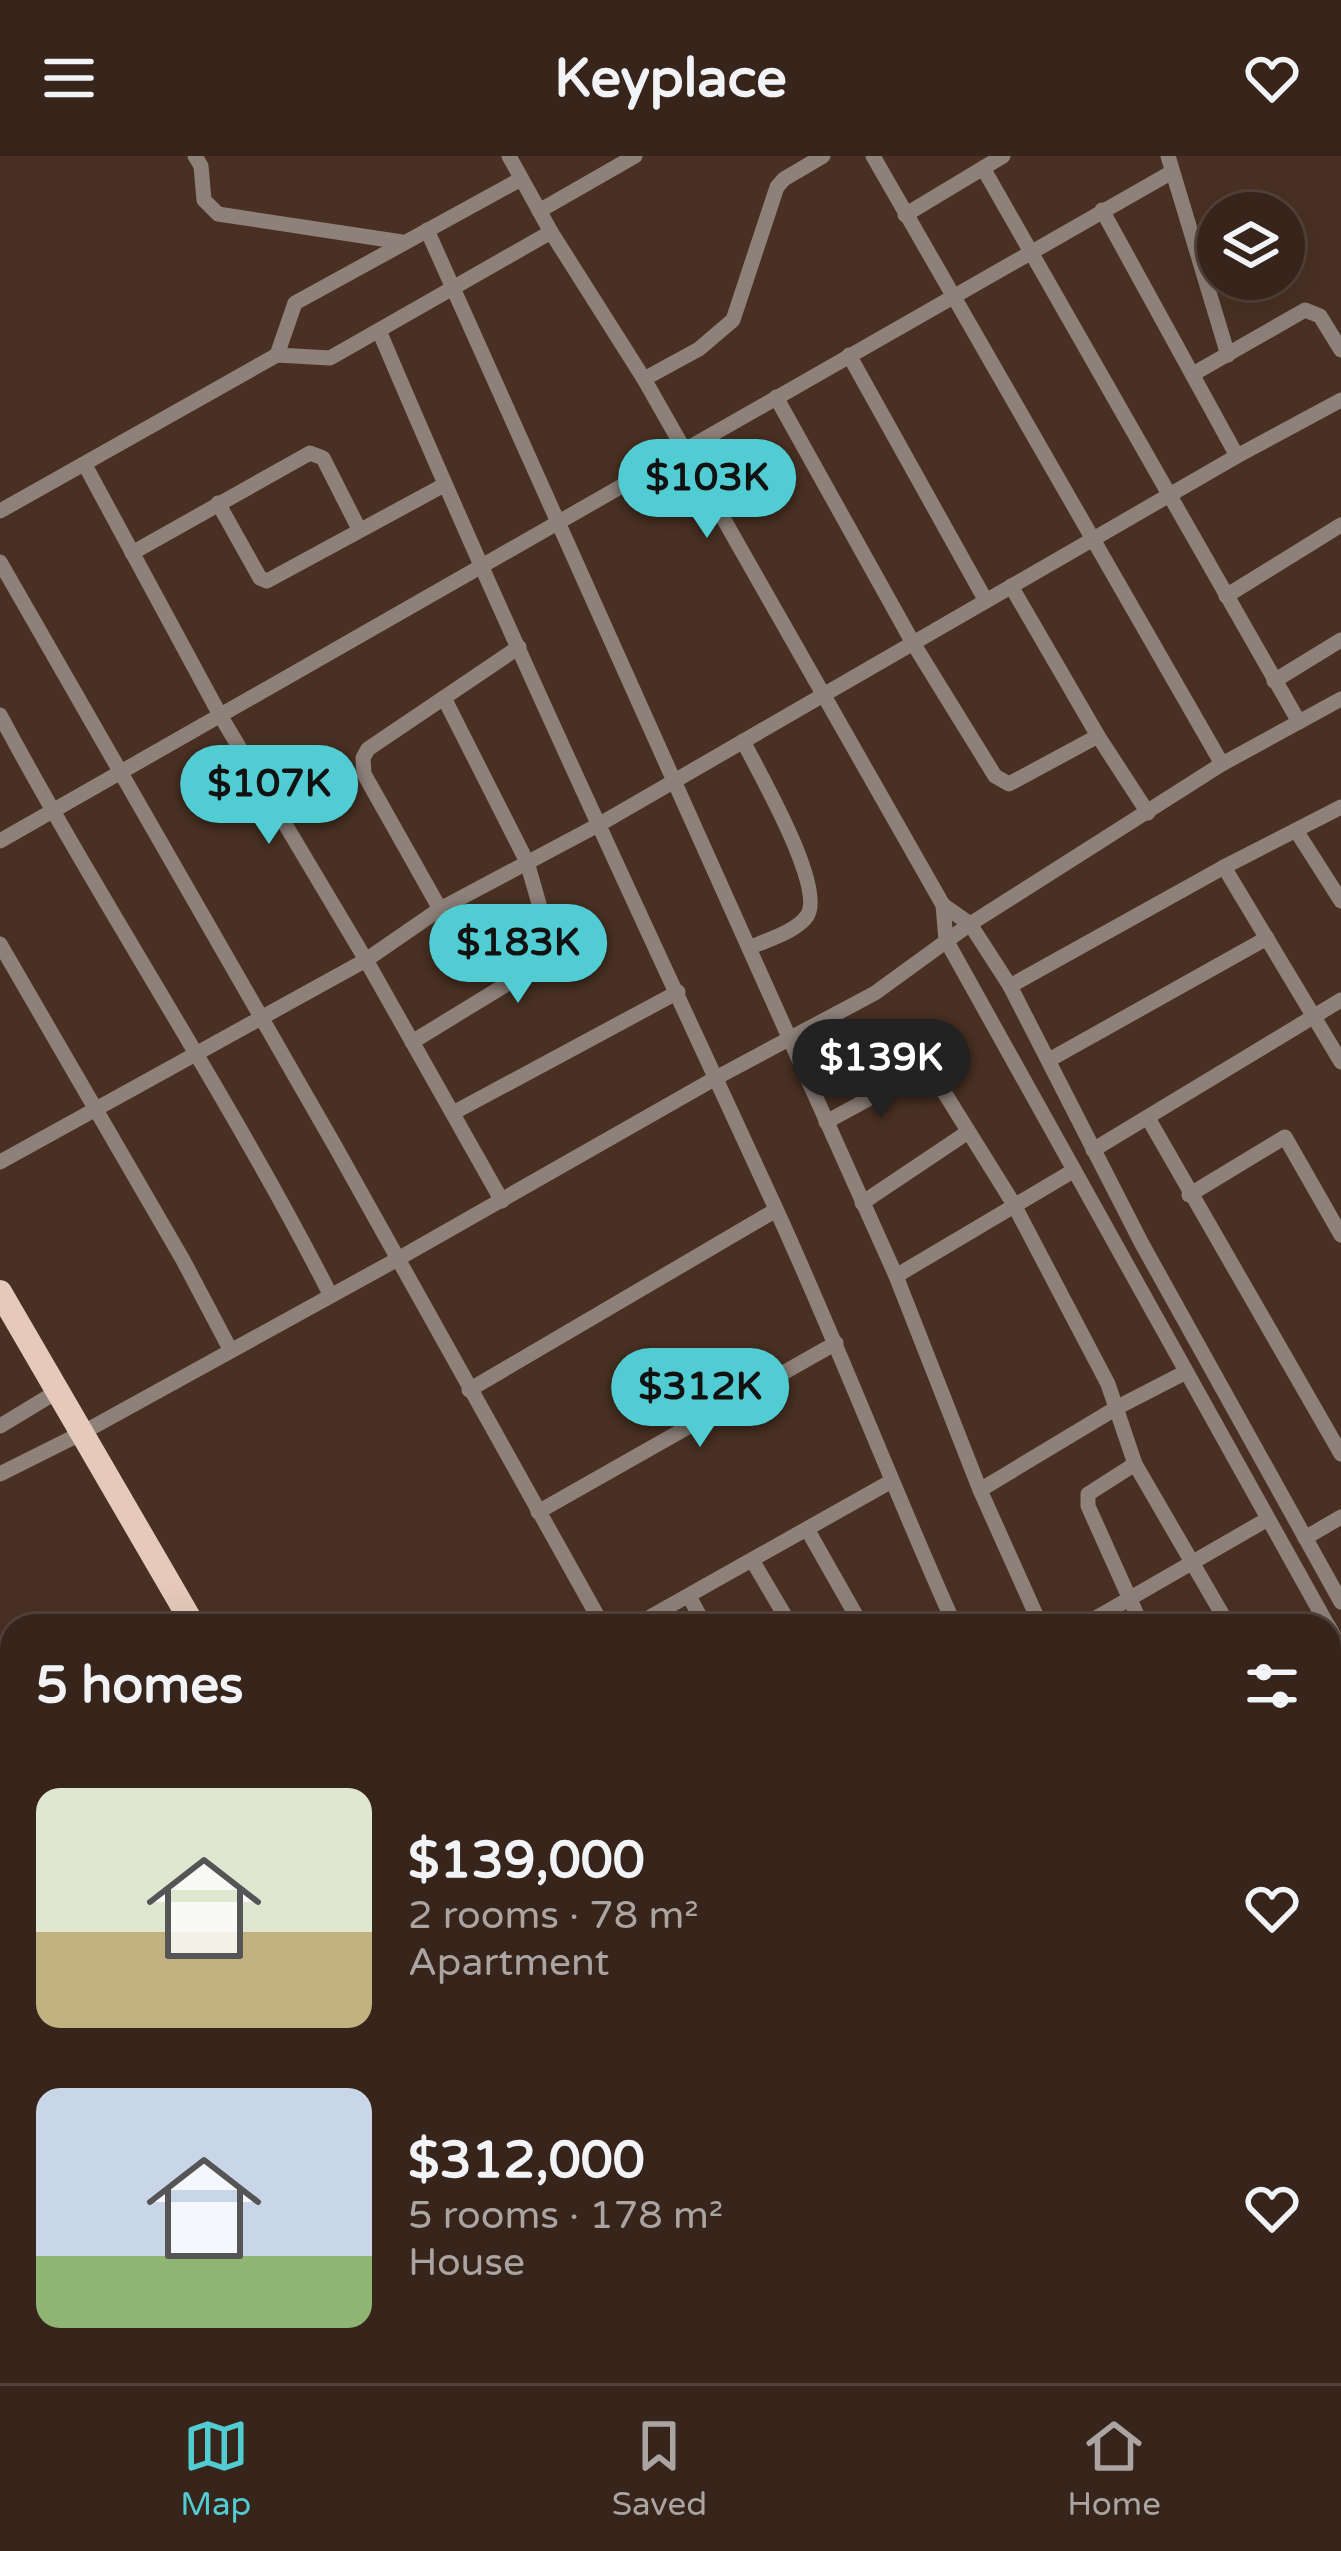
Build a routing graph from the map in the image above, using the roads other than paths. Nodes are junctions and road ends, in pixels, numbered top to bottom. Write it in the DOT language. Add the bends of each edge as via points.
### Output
graph roads {
  1 [pos="508,156"];
  2 [pos="635,156"];
  3 [pos="823,156"];
  4 [pos="873,156"];
  5 [pos="1003,156"];
  6 [pos="201,159"];
  7 [pos="1170,164"];
  8 [pos="983,168"];
  9 [pos="521,179"];
  10 [pos="1102,210"];
  11 [pos="539,211"];
  12 [pos="905,215"];
  13 [pos="427,230"];
  14 [pos="551,232"];
  15 [pos="402,242"];
  16 [pos="1030,251"];
  17 [pos="455,290"];
  18 [pos="951,297"];
  19 [pos="380,333"];
  20 [pos="1341,350"];
  21 [pos="277,355"];
  22 [pos="849,355"];
  23 [pos="1228,355"];
  24 [pos="1193,374"];
  25 [pos="644,379"];
  26 [pos="776,397"];
  27 [pos="1341,400"];
  28 [pos="684,449"];
  29 [pos="1237,456"];
  30 [pos="85,465"];
  31 [pos="444,485"];
  32 [pos="1169,496"];
  33 [pos="218,503"];
  34 [pos="0,511"];
  35 [pos="557,522"];
  36 [pos="1341,525"];
  37 [pos="359,529"];
  38 [pos="1094,538"];
  39 [pos="132,554"];
  40 [pos="0,562"];
  41 [pos="480,566"];
  42 [pos="1011,586"];
  43 [pos="1226,596"];
  44 [pos="986,601"];
  45 [pos="1341,640"];
  46 [pos="913,643"];
  47 [pos="519,647"];
  48 [pos="1274,681"];
  49 [pos="824,694"];
  50 [pos="444,698"];
  51 [pos="1341,699"];
  52 [pos="0,715"];
  53 [pos="220,715"];
  54 [pos="1299,722"];
  55 [pos="1098,736"];
  56 [pos="743,741"];
  57 [pos="1222,764"];
  58 [pos="119,773"];
  59 [pos="674,782"];
  60 [pos="1341,807"];
  61 [pos="52,812"];
  62 [pos="1148,813"];
  63 [pos="600,824"];
  64 [pos="1297,832"];
  65 [pos="0,842"];
  66 [pos="527,862"];
  67 [pos="1224,867"];
  68 [pos="1341,902"];
  69 [pos="943,905"];
  70 [pos="440,909"];
  71 [pos="970,924"];
  72 [pos="1267,938"];
  73 [pos="946,940"];
  74 [pos="0,944"];
  75 [pos="749,948"];
  76 [pos="366,960"];
  77 [pos="1010,986"];
  78 [pos="678,992"];
  79 [pos="1341,1000"];
  80 [pos="1314,1015"];
  81 [pos="263,1019"];
  82 [pos="789,1038"];
  83 [pos="412,1042"];
  84 [pos="196,1053"];
  85 [pos="1049,1060"];
  86 [pos="1341,1062"];
  87 [pos="714,1079"];
  88 [pos="96,1110"];
  89 [pos="453,1113"];
  90 [pos="1148,1118"];
  91 [pos="826,1122"];
  92 [pos="968,1132"];
  93 [pos="1093,1150"];
  94 [pos="0,1162"];
  95 [pos="1072,1171"];
  96 [pos="1189,1195"];
  97 [pos="502,1202"];
  98 [pos="862,1203"];
  99 [pos="1013,1203"];
  100 [pos="776,1210"];
  101 [pos="1341,1234"];
  102 [pos="396,1261"];
  103 [pos="896,1276"];
  104 [pos="0,1292"];
  105 [pos="330,1294"];
  106 [pos="836,1343"];
  107 [pos="230,1349"];
  108 [pos="1184,1373"];
  109 [pos="469,1390"];
  110 [pos="58,1391"];
  111 [pos="1118,1407"];
  112 [pos="1341,1413"];
  113 [pos="1324,1423"];
  114 [pos="0,1426"];
  115 [pos="82,1433"];
  116 [pos="1341,1454"];
  117 [pos="1135,1464"];
  118 [pos="0,1474"];
  119 [pos="890,1482"];
  120 [pos="980,1490"];
  121 [pos="538,1512"];
  122 [pos="1341,1517"];
  123 [pos="1266,1520"];
  124 [pos="807,1529"];
  125 [pos="1305,1538"];
  126 [pos="752,1560"];
  127 [pos="1191,1564"];
  128 [pos="689,1596"];
  129 [pos="1130,1601"];
  130 [pos="1341,1602"];
  131 [pos="187,1614"];
  132 [pos="596,1614"];
  133 [pos="656,1614"];
  134 [pos="699,1614"];
  135 [pos="784,1614"];
  136 [pos="855,1614"];
  137 [pos="950,1614"];
  138 [pos="1036,1614"];
  139 [pos="1105,1614"];
  140 [pos="1136,1614"];
  141 [pos="1221,1614"];
  142 [pos="1322,1614"];
  1 -- 9 [label="street"];
  2 -- 11 [label="street"];
  3 -- 25 [label="street" via="777,188 733,320"];
  4 -- 12 [label="street"];
  5 -- 8 [label="street"];
  6 -- 15 [label="street" via="204,200 218,214"];
  7 -- 10 [label="street"];
  7 -- 23 [label="street"];
  8 -- 12 [label="street"];
  8 -- 16 [label="street"];
  9 -- 11 [label="street"];
  9 -- 13 [label="street"];
  10 -- 16 [label="street"];
  10 -- 24 [label="street"];
  11 -- 14 [label="street"];
  12 -- 18 [label="street"];
  13 -- 15 [label="street"];
  13 -- 17 [label="street"];
  14 -- 17 [label="street"];
  14 -- 25 [label="street"];
  15 -- 21 [label="street" via="295,303"];
  16 -- 18 [label="street"];
  16 -- 32 [label="street"];
  17 -- 19 [label="street"];
  17 -- 35 [label="street"];
  18 -- 22 [label="street"];
  18 -- 38 [label="street"];
  19 -- 21 [label="street" via="330,358"];
  19 -- 31 [label="street"];
  20 -- 23 [label="street" via="1320,316 1305,310"];
  21 -- 30 [label="street"];
  22 -- 26 [label="street"];
  22 -- 44 [label="street"];
  23 -- 24 [label="street"];
  24 -- 29 [label="street"];
  25 -- 28 [label="street"];
  26 -- 28 [label="street"];
  26 -- 46 [label="street"];
  27 -- 29 [label="street"];
  28 -- 35 [label="street"];
  28 -- 49 [label="street"];
  29 -- 32 [label="street"];
  30 -- 34 [label="street"];
  30 -- 39 [label="street"];
  31 -- 37 [label="street"];
  31 -- 41 [label="street"];
  32 -- 38 [label="street"];
  32 -- 43 [label="street"];
  33 -- 37 [label="street" via="264,580"];
  33 -- 37 [label="street" via="315,453"];
  33 -- 39 [label="street"];
  35 -- 41 [label="street"];
  35 -- 59 [label="street"];
  36 -- 43 [label="street"];
  38 -- 42 [label="street"];
  38 -- 57 [label="street"];
  39 -- 53 [label="street"];
  40 -- 58 [label="street"];
  41 -- 47 [label="street"];
  41 -- 53 [label="street"];
  42 -- 44 [label="street"];
  42 -- 55 [label="street"];
  43 -- 48 [label="street"];
  44 -- 46 [label="street"];
  45 -- 48 [label="street"];
  46 -- 49 [label="street"];
  46 -- 55 [label="street" via="1002,783"];
  47 -- 50 [label="street"];
  47 -- 63 [label="street"];
  48 -- 54 [label="street"];
  49 -- 56 [label="street"];
  49 -- 69 [label="street"];
  50 -- 66 [label="street"];
  50 -- 70 [label="street" via="368,749 362,765"];
  51 -- 54 [label="street"];
  52 -- 61 [label="street"];
  53 -- 58 [label="street"];
  53 -- 76 [label="street"];
  54 -- 57 [label="street"];
  55 -- 62 [label="street"];
  56 -- 59 [label="street"];
  56 -- 75 [label="street" via="813,902 801,924"];
  57 -- 62 [label="street"];
  58 -- 61 [label="street"];
  58 -- 81 [label="street"];
  59 -- 63 [label="street"];
  59 -- 75 [label="street"];
  60 -- 64 [label="street"];
  61 -- 65 [label="street"];
  61 -- 84 [label="street"];
  62 -- 71 [label="street"];
  63 -- 66 [label="street"];
  63 -- 78 [label="street"];
  64 -- 67 [label="street"];
  64 -- 68 [label="street"];
  66 -- 70 [label="street"];
  66 -- 83 [label="street" via="550,955"];
  67 -- 72 [label="street"];
  67 -- 77 [label="street"];
  69 -- 71 [label="street"];
  69 -- 73 [label="street"];
  70 -- 76 [label="street"];
  71 -- 73 [label="street"];
  71 -- 77 [label="street"];
  72 -- 80 [label="street"];
  72 -- 85 [label="street"];
  73 -- 82 [label="street" via="894,981"];
  73 -- 95 [label="street"];
  74 -- 88 [label="street"];
  75 -- 82 [label="street"];
  76 -- 81 [label="street"];
  76 -- 83 [label="street"];
  77 -- 85 [label="street"];
  78 -- 87 [label="street"];
  78 -- 89 [label="street"];
  79 -- 80 [label="street"];
  80 -- 86 [label="street"];
  80 -- 90 [label="street"];
  81 -- 84 [label="street"];
  81 -- 102 [label="street"];
  82 -- 87 [label="street"];
  82 -- 91 [label="street"];
  83 -- 89 [label="street"];
  84 -- 88 [label="street"];
  84 -- 105 [label="street"];
  85 -- 93 [label="street"];
  87 -- 97 [label="street"];
  87 -- 100 [label="street"];
  88 -- 94 [label="street"];
  88 -- 107 [label="street"];
  89 -- 97 [label="street"];
  90 -- 93 [label="street"];
  90 -- 96 [label="street"];
  91 -- 92 [label="street" via="921,1076 939,1084"];
  91 -- 98 [label="street"];
  92 -- 98 [label="street"];
  92 -- 99 [label="street"];
  93 -- 125 [label="street"];
  95 -- 99 [label="street"];
  95 -- 108 [label="street"];
  96 -- 101 [label="street" via="1285,1137"];
  96 -- 113 [label="street"];
  97 -- 102 [label="street"];
  98 -- 103 [label="street"];
  99 -- 103 [label="street"];
  99 -- 111 [label="street"];
  100 -- 106 [label="street"];
  100 -- 109 [label="street"];
  102 -- 105 [label="street"];
  102 -- 109 [label="street"];
  103 -- 120 [label="street"];
  104 -- 110 [label="main road"];
  105 -- 107 [label="street"];
  106 -- 119 [label="street"];
  106 -- 121 [label="street"];
  107 -- 115 [label="street"];
  108 -- 111 [label="street"];
  108 -- 123 [label="street"];
  109 -- 121 [label="street"];
  110 -- 114 [label="street"];
  110 -- 115 [label="main road"];
  111 -- 117 [label="street"];
  111 -- 120 [label="street"];
  112 -- 113 [label="street"];
  113 -- 116 [label="street"];
  115 -- 118 [label="street"];
  115 -- 131 [label="main road"];
  117 -- 127 [label="street"];
  117 -- 129 [label="street" via="1088,1494"];
  119 -- 124 [label="street"];
  119 -- 137 [label="street"];
  120 -- 138 [label="street"];
  121 -- 132 [label="street"];
  122 -- 125 [label="street"];
  123 -- 127 [label="street"];
  123 -- 142 [label="street"];
  124 -- 126 [label="street"];
  124 -- 136 [label="street"];
  125 -- 130 [label="street"];
  126 -- 128 [label="street"];
  126 -- 135 [label="street"];
  127 -- 129 [label="street"];
  127 -- 141 [label="street"];
  128 -- 133 [label="street"];
  128 -- 134 [label="street"];
  129 -- 139 [label="street"];
  129 -- 140 [label="street"];
}
